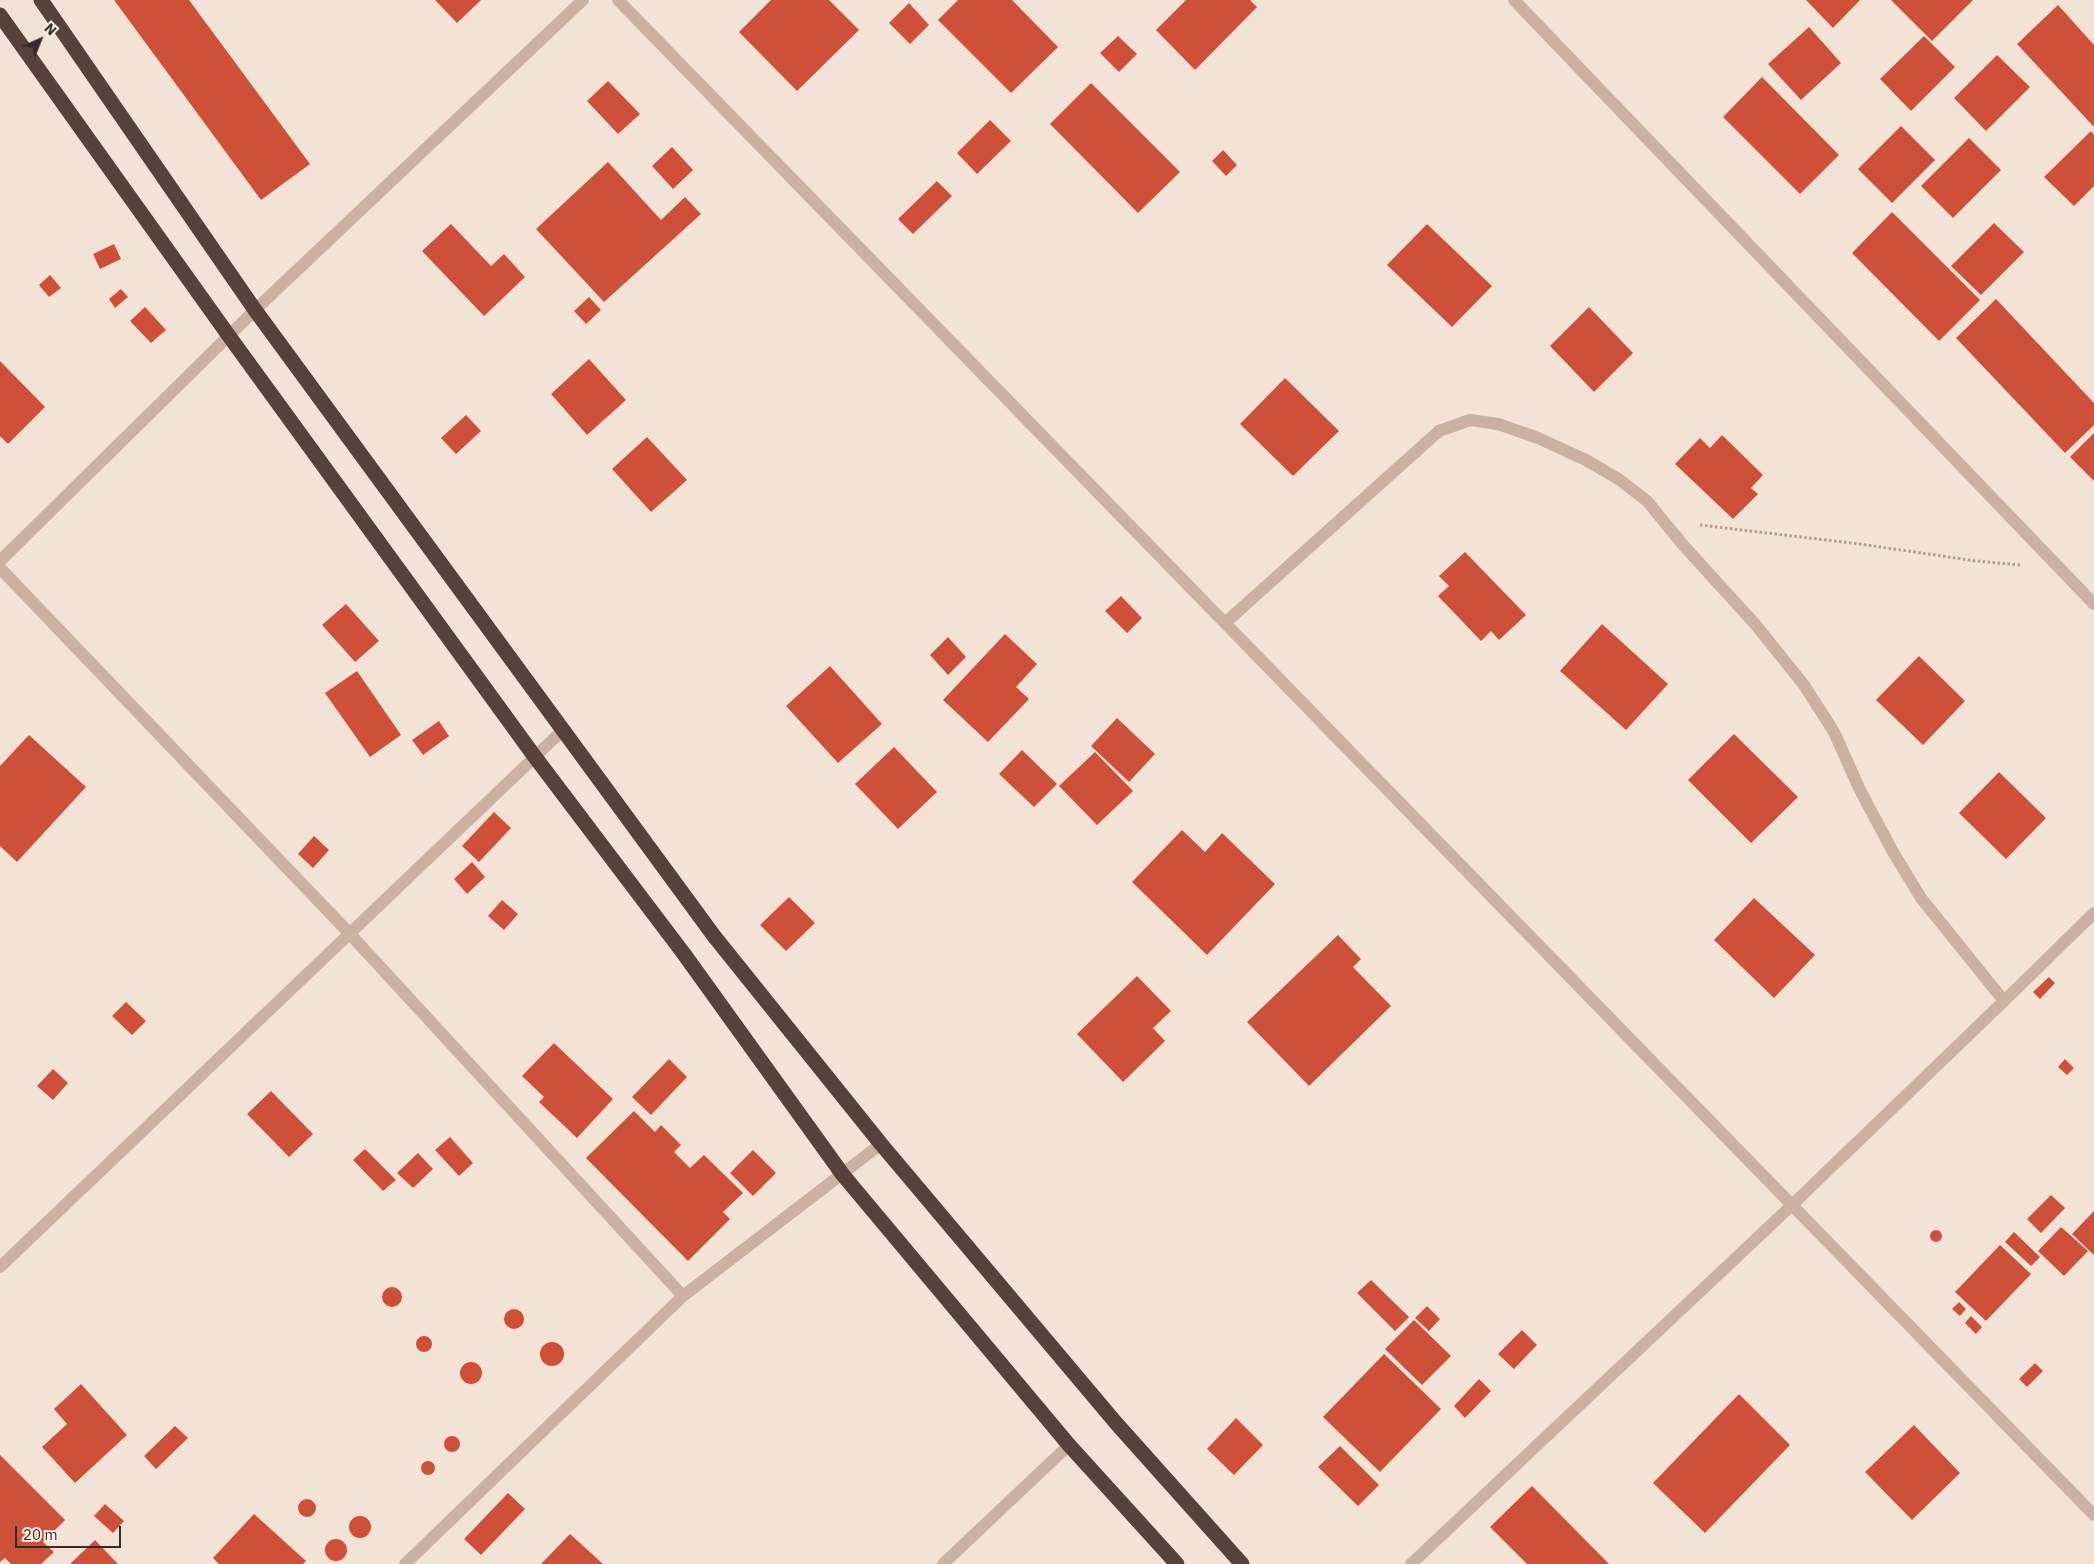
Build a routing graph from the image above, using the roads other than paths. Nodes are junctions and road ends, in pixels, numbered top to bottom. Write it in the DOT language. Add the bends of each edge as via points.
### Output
graph roads {
  1 [pos="40,0"];
  2 [pos="583,0"];
  3 [pos="618,0"];
  4 [pos="1514,0"];
  5 [pos="0,15"];
  6 [pos="256,310"];
  7 [pos="229,336"];
  8 [pos="0,562"];
  9 [pos="0,568"];
  10 [pos="2094,604"];
  11 [pos="1226,623"];
  12 [pos="562,731"];
  13 [pos="535,757"];
  14 [pos="2094,912"];
  15 [pos="350,934"];
  16 [pos="2004,1001"];
  17 [pos="881,1144"];
  18 [pos="843,1175"];
  19 [pos="1792,1205"];
  20 [pos="0,1267"];
  21 [pos="683,1296"];
  22 [pos="1069,1445"];
  23 [pos="2094,1515"];
  24 [pos="405,1564"];
  25 [pos="943,1564"];
  26 [pos="1177,1564"];
  27 [pos="1242,1564"];
  28 [pos="1411,1564"];
  1 -- 6 [label="highway"];
  2 -- 6 [label="street"];
  3 -- 11 [label="street"];
  4 -- 10 [label="street"];
  5 -- 7 [label="highway"];
  6 -- 7 [label="street"];
  6 -- 12 [label="highway"];
  7 -- 8 [label="street"];
  7 -- 13 [label="highway"];
  9 -- 15 [label="street"];
  11 -- 16 [label="street" via="1439,431 1470,420 1498,424 1586,460 1647,501 1804,685 1834,732 1860,790 1921,898"];
  11 -- 19 [label="street"];
  12 -- 13 [label="street"];
  12 -- 17 [label="highway" via="714,936"];
  13 -- 15 [label="street"];
  13 -- 18 [label="highway" via="684,954"];
  14 -- 16 [label="street"];
  15 -- 20 [label="street"];
  15 -- 21 [label="street"];
  16 -- 19 [label="street"];
  17 -- 18 [label="street"];
  17 -- 27 [label="highway" via="1116,1423"];
  18 -- 21 [label="street"];
  18 -- 22 [label="highway"];
  19 -- 23 [label="street"];
  19 -- 28 [label="street"];
  21 -- 24 [label="street"];
  22 -- 25 [label="street"];
  22 -- 26 [label="highway"];
}
